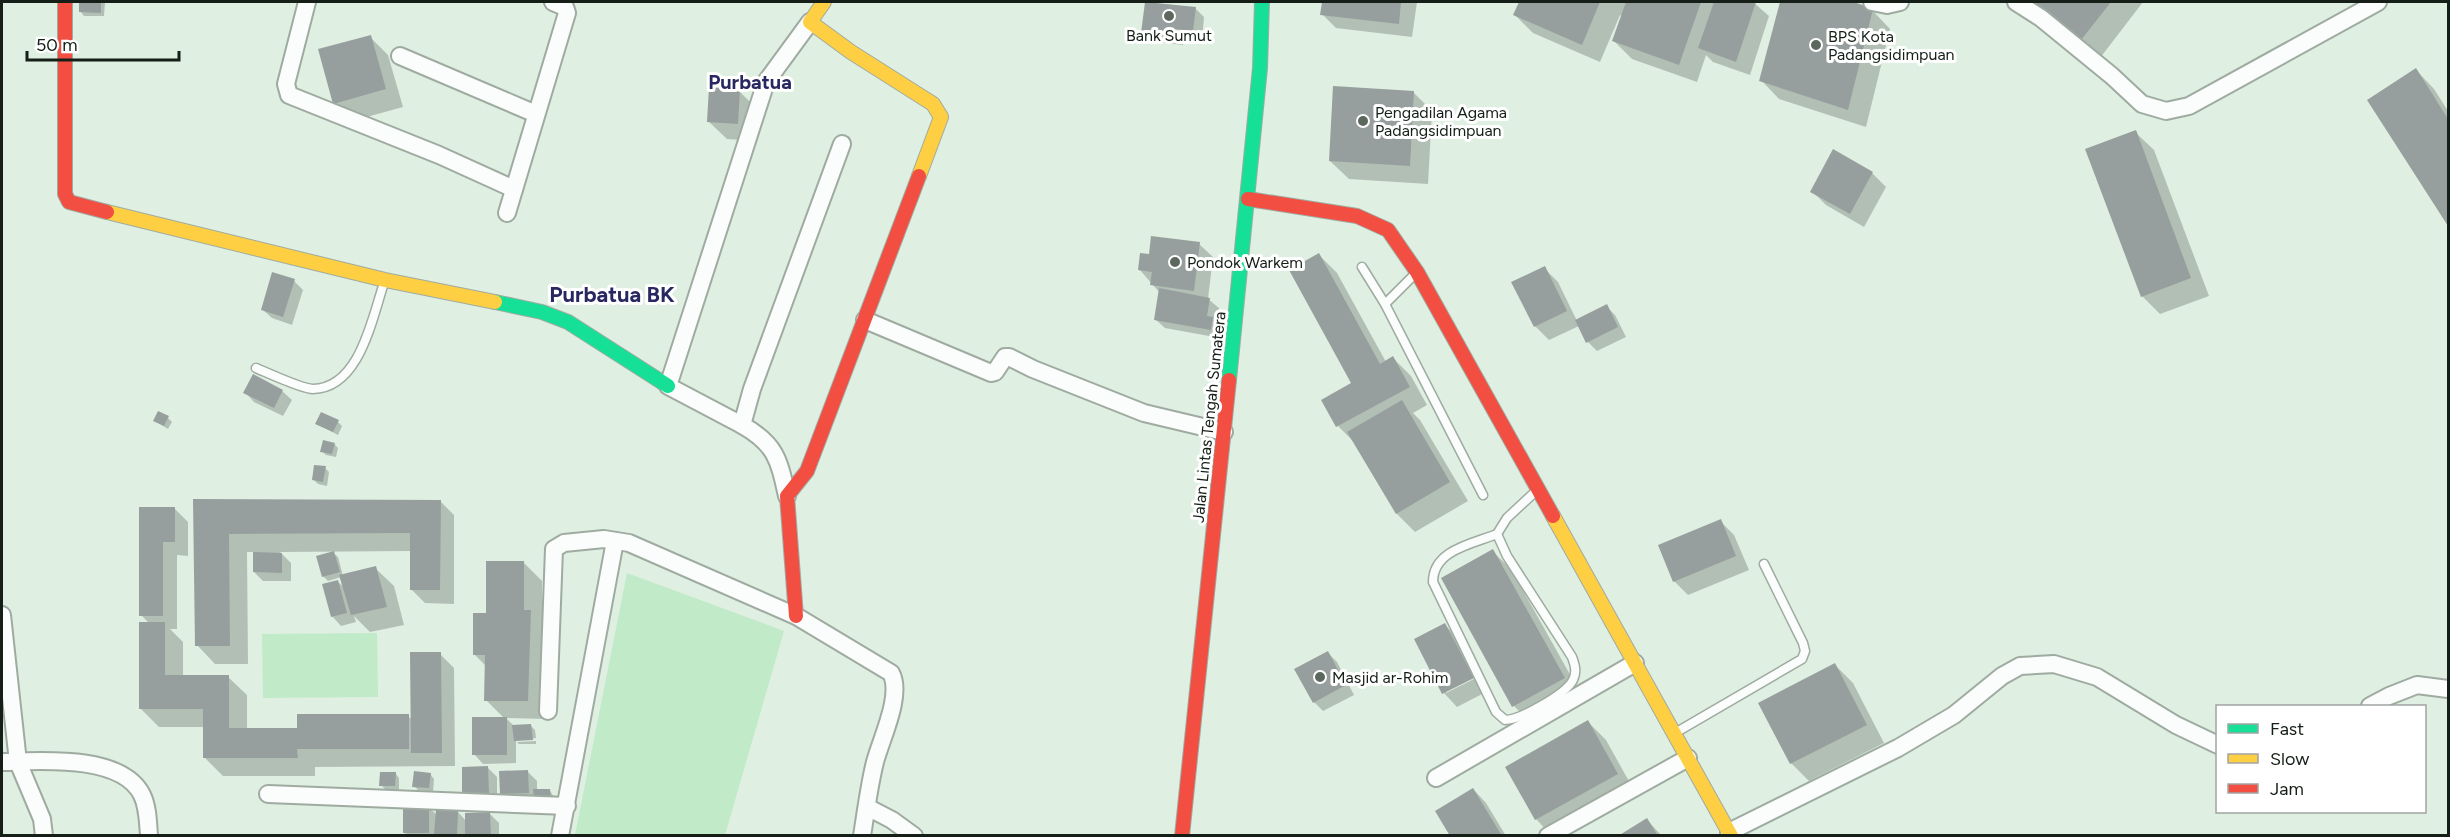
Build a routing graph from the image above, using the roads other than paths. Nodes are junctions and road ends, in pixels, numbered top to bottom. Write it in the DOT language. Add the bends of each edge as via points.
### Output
graph roads {
  1 [pos="65,2"];
  2 [pos="307,2"];
  3 [pos="553,2"];
  4 [pos="824,2"];
  5 [pos="1262,2"];
  6 [pos="1872,2"];
  7 [pos="1900,2"];
  8 [pos="2016,2"];
  9 [pos="2378,2"];
  10 [pos="810,22"];
  11 [pos="400,56"];
  12 [pos="536,114"];
  13 [pos="842,144"];
  14 [pos="514,189"];
  15 [pos="1248,199"];
  16 [pos="507,213"];
  17 [pos="1362,267"];
  18 [pos="1417,272"];
  19 [pos="385,280"];
  20 [pos="1385,304"];
  21 [pos="865,320"];
  22 [pos="256,368"];
  23 [pos="668,386"];
  24 [pos="742,425"];
  25 [pos="1224,432"];
  26 [pos="1538,489"];
  27 [pos="1483,495"];
  28 [pos="787,496"];
  29 [pos="1497,534"];
  30 [pos="615,541"];
  31 [pos="1764,564"];
  32 [pos="2,615"];
  33 [pos="796,616"];
  34 [pos="1635,663"];
  35 [pos="2448,689"];
  36 [pos="2372,705"];
  37 [pos="548,711"];
  38 [pos="1674,734"];
  39 [pos="2216,745"];
  40 [pos="1688,758"];
  41 [pos="10,762"];
  42 [pos="1436,778"];
  43 [pos="268,794"];
  44 [pos="567,806"];
  45 [pos="867,807"];
  46 [pos="1730,834"];
  47 [pos="44,836"];
  48 [pos="149,836"];
  49 [pos="560,836"];
  50 [pos="862,836"];
  51 [pos="914,836"];
  52 [pos="1182,836"];
  53 [pos="1548,836"];
  1 -- 19 [label="main road" via="65,194 69,202"];
  2 -- 14 [label="street" via="286,84 289,95"];
  3 -- 12 [label="street" via="565,7 567,13"];
  4 -- 10 [label="main road"];
  5 -- 15 [label="main road, Jalan Lintas Tengah Sumatera"];
  6 -- 7 [label="street"];
  8 -- 9 [label="street" via="2041,18 2142,104 2166,111 2189,106"];
  10 -- 21 [label="main road" via="933,104 940,117"];
  10 -- 23 [label="street" via="766,82"];
  11 -- 12 [label="street"];
  12 -- 14 [label="street"];
  13 -- 24 [label="street"];
  14 -- 16 [label="street"];
  15 -- 18 [label="main road" via="1357,216 1388,230"];
  15 -- 25 [label="main road, Jalan Lintas Tengah Sumatera"];
  17 -- 20 [label="lane"];
  18 -- 20 [label="lane"];
  18 -- 26 [label="main road"];
  19 -- 22 [label="lane" via="350,372 329,386 312,389"];
  19 -- 23 [label="main road" via="542,312 568,322"];
  20 -- 27 [label="lane"];
  21 -- 25 [label="street" via="988,373 995,372 1003,359 1009,357 1144,413"];
  21 -- 28 [label="main road" via="807,471"];
  23 -- 24 [label="street"];
  24 -- 28 [label="street" via="774,451"];
  25 -- 52 [label="main road, Jalan Lintas Tengah Sumatera"];
  26 -- 29 [label="lane" via="1507,518"];
  26 -- 34 [label="main road"];
  28 -- 33 [label="main road"];
  29 -- 29 [label="lane" via="1506,556 1576,669 1564,690 1512,720 1505,720 1496,712 1433,573 1447,554"];
  30 -- 33 [label="street" via="660,555"];
  30 -- 37 [label="street" via="564,543 554,549"];
  30 -- 44 [label="street"];
  31 -- 38 [label="lane" via="1803,643 1806,651 1802,659"];
  32 -- 41 [label="street"];
  33 -- 45 [label="street" via="886,668 894,679 887,727"];
  34 -- 38 [label="main road"];
  34 -- 42 [label="street"];
  35 -- 36 [label="street" via="2417,685"];
  38 -- 40 [label="main road"];
  39 -- 46 [label="street" via="2097,677 2054,664 2020,666 1954,715 1898,748"];
  40 -- 46 [label="main road"];
  40 -- 53 [label="street"];
  41 -- 47 [label="street" via="37,805"];
  41 -- 48 [label="street" via="90,765 123,773 143,795"];
  43 -- 44 [label="street"];
  44 -- 49 [label="street"];
  45 -- 50 [label="street"];
  45 -- 51 [label="street"];
}
